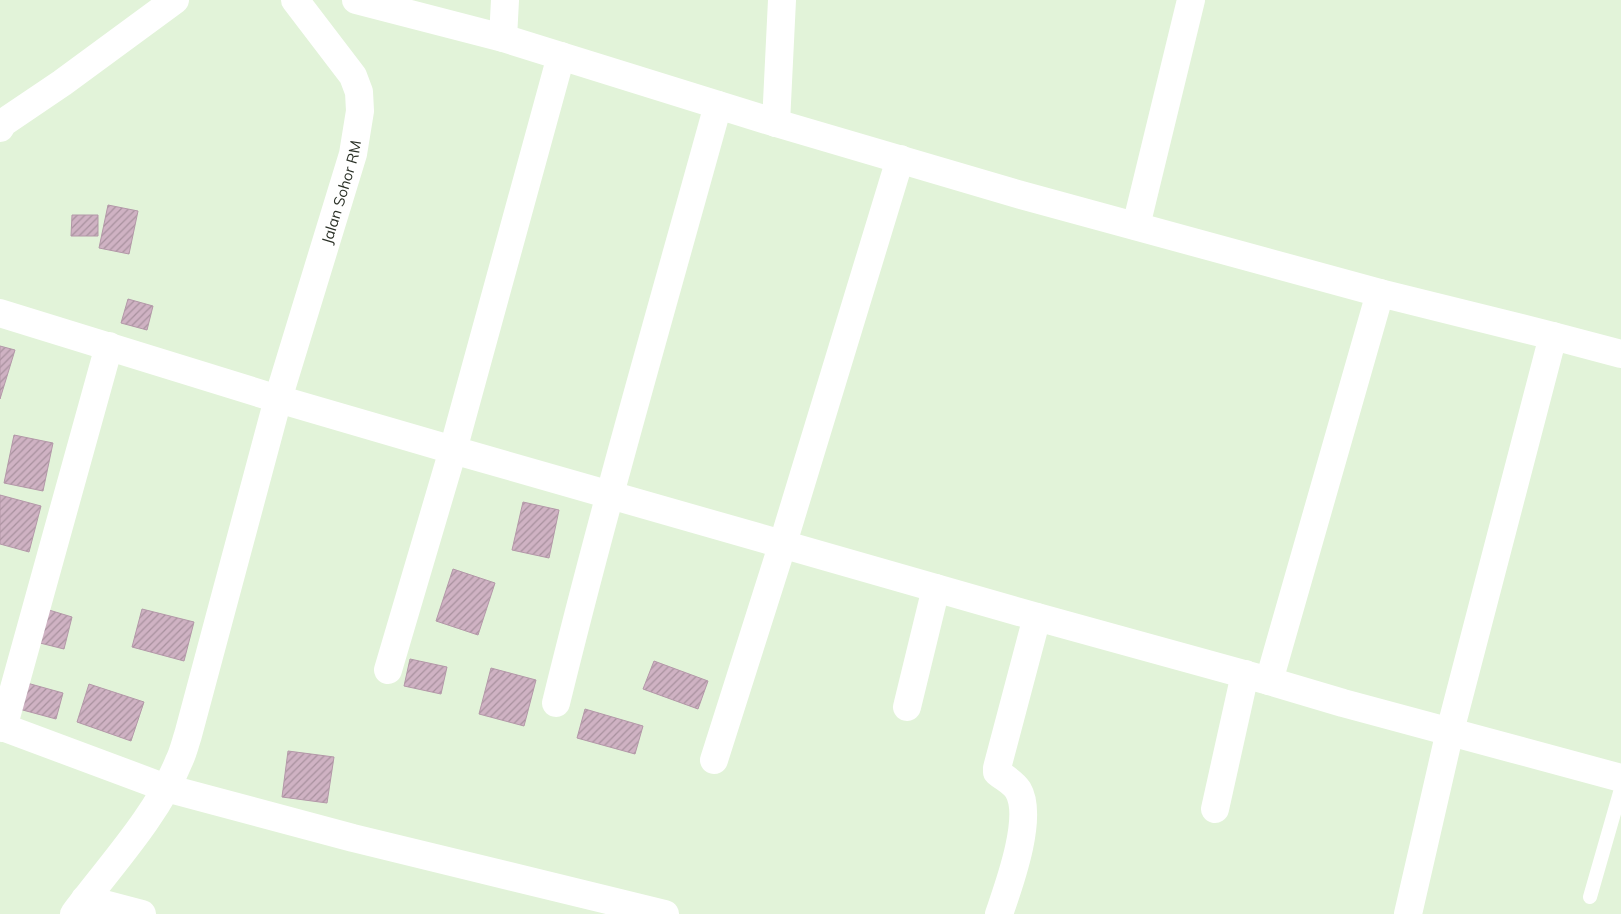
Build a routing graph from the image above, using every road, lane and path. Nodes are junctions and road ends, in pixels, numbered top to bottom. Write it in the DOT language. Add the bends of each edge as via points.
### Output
graph roads {
  1 [pos="175,0"];
  2 [pos="296,0"];
  3 [pos="356,0"];
  4 [pos="505,0"];
  5 [pos="782,0"];
  6 [pos="1191,0"];
  7 [pos="503,38"];
  8 [pos="561,56"];
  9 [pos="718,105"];
  10 [pos="776,123"];
  11 [pos="0,128"];
  12 [pos="900,158"];
  13 [pos="1136,226"];
  14 [pos="1380,293"];
  15 [pos="0,313"];
  16 [pos="1553,336"];
  17 [pos="109,346"];
  18 [pos="1621,354"];
  19 [pos="278,399"];
  20 [pos="453,450"];
  21 [pos="610,495"];
  22 [pos="783,544"];
  23 [pos="936,588"];
  24 [pos="1038,617"];
  25 [pos="388,670"];
  26 [pos="1257,677"];
  27 [pos="556,703"];
  28 [pos="907,707"];
  29 [pos="2,727"];
  30 [pos="1450,731"];
  31 [pos="714,760"];
  32 [pos="1621,778"];
  33 [pos="166,788"];
  34 [pos="1621,789"];
  35 [pos="1215,809"];
  36 [pos="1590,897"];
  37 [pos="80,907"];
  38 [pos="628,910"];
  39 [pos="142,914"];
  40 [pos="665,914"];
  41 [pos="999,914"];
  42 [pos="1408,914"];
  1 -- 11 [label="street"];
  2 -- 19 [label="street, Jalan Sohor RM" via="353,76 359,92 360,111 353,154"];
  3 -- 7 [label="street"];
  4 -- 7 [label="street"];
  5 -- 10 [label="street"];
  6 -- 13 [label="street"];
  7 -- 8 [label="street"];
  8 -- 9 [label="street"];
  8 -- 20 [label="street"];
  9 -- 10 [label="street"];
  9 -- 21 [label="street"];
  10 -- 12 [label="street"];
  12 -- 13 [label="street"];
  12 -- 22 [label="street"];
  13 -- 14 [label="street"];
  14 -- 16 [label="street"];
  14 -- 26 [label="street"];
  15 -- 17 [label="street"];
  16 -- 18 [label="street"];
  16 -- 30 [label="street"];
  17 -- 19 [label="street"];
  17 -- 29 [label="street"];
  19 -- 20 [label="street"];
  19 -- 33 [label="street, Jalan Sohor RM" via="188,735"];
  20 -- 21 [label="street"];
  20 -- 25 [label="street"];
  21 -- 22 [label="street"];
  21 -- 27 [label="street"];
  22 -- 23 [label="street"];
  22 -- 31 [label="street"];
  23 -- 24 [label="street"];
  23 -- 28 [label="street"];
  24 -- 26 [label="street"];
  24 -- 41 [label="street" via="997,768 997,772 1019,791 1024,814 1013,872"];
  26 -- 30 [label="street" via="1343,704"];
  26 -- 35 [label="street"];
  29 -- 33 [label="street"];
  30 -- 32 [label="street"];
  30 -- 42 [label="street"];
  33 -- 37 [label="street, Jalan Sohor RM"];
  33 -- 38 [label="street"];
  34 -- 36 [label="lane"];
  37 -- 39 [label="street"];
  38 -- 40 [label="street"];
}
